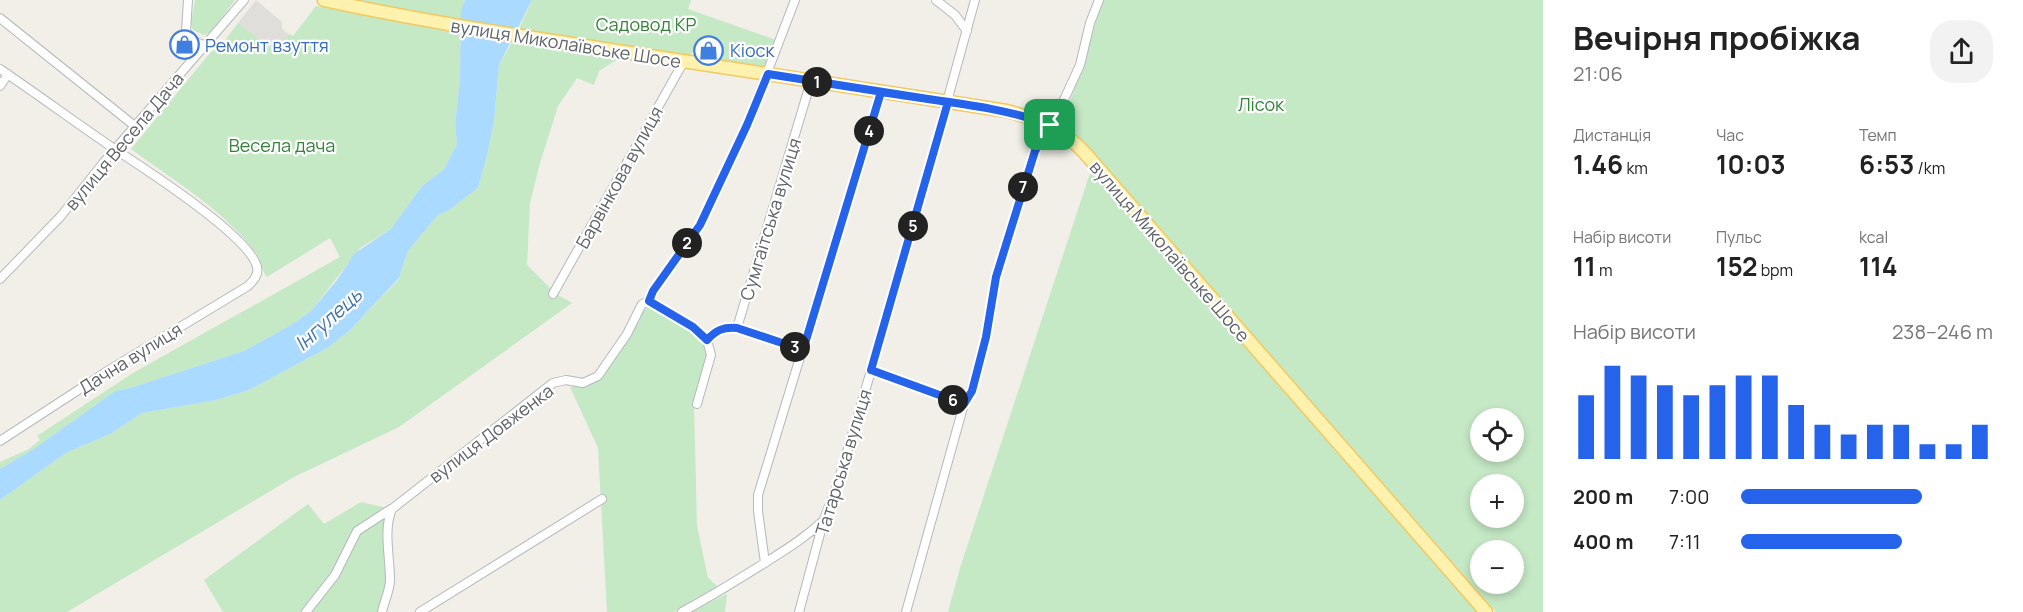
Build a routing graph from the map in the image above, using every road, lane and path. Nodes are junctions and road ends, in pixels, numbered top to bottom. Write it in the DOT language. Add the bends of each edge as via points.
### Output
graph roads {
  1 [pos="188,0"];
  2 [pos="244,0"];
  3 [pos="324,0"];
  4 [pos="795,0"];
  5 [pos="936,0"];
  6 [pos="975,0"];
  7 [pos="1100,0"];
  8 [pos="0,18"];
  9 [pos="967,31"];
  10 [pos="205,46"];
  11 [pos="684,61"];
  12 [pos="0,69"];
  13 [pos="8,74"];
  14 [pos="768,74"];
  15 [pos="811,81"];
  16 [pos="0,86"];
  17 [pos="881,92"];
  18 [pos="948,102"];
  19 [pos="1050,125"];
  20 [pos="136,127"];
  21 [pos="116,149"];
  22 [pos="0,279"];
  23 [pos="553,294"];
  24 [pos="649,301"];
  25 [pos="737,328"];
  26 [pos="707,340"];
  27 [pos="803,350"];
  28 [pos="871,370"];
  29 [pos="697,404"];
  30 [pos="964,404"];
  31 [pos="0,441"];
  32 [pos="602,499"];
  33 [pos="392,508"];
  34 [pos="824,519"];
  35 [pos="765,563"];
  36 [pos="306,612"];
  37 [pos="382,612"];
  38 [pos="420,612"];
  39 [pos="682,612"];
  40 [pos="799,612"];
  41 [pos="906,612"];
  42 [pos="1486,612"];
  1 -- 10 [label="street" via="186,31"];
  2 -- 10 [label="street, вулиця Весела Дача"];
  3 -- 11 [label="main road, вулиця Миколаївське Шосе" via="548,42"];
  4 -- 14 [label="street, вулиця Довженка"];
  5 -- 9 [label="street"];
  6 -- 9 [label="street, Татарська вулиця"];
  7 -- 19 [label="street" via="1080,65"];
  8 -- 20 [label="street"];
  9 -- 18 [label="street, Татарська вулиця"];
  10 -- 20 [label="street, вулиця Весела Дача"];
  11 -- 14 [label="main road, вулиця Миколаївське Шосе"];
  11 -- 23 [label="street, Барвінкова вулиця"];
  12 -- 13 [label="street"];
  13 -- 16 [label="street"];
  13 -- 21 [label="street"];
  14 -- 15 [label="main road, вулиця Миколаївське Шосе"];
  14 -- 24 [label="street, вулиця Довженка" via="700,225"];
  15 -- 17 [label="main road, вулиця Миколаївське Шосе"];
  15 -- 25 [label="street, Сумгаїтська вулиця"];
  17 -- 18 [label="main road, вулиця Миколаївське Шосе"];
  17 -- 27 [label="street"];
  18 -- 19 [label="main road, вулиця Миколаївське Шосе" via="1007,111"];
  18 -- 28 [label="street, Татарська вулиця"];
  19 -- 30 [label="street" via="1031,161 996,277 972,391"];
  19 -- 42 [label="main road, вулиця Миколаївське Шосе" via="1084,152"];
  20 -- 21 [label="street, вулиця Весела Дача"];
  21 -- 22 [label="street, вулиця Весела Дача" via="61,216"];
  21 -- 31 [label="street, Дачна вулиця" via="236,238 254,259 257,274 234,296 162,336"];
  24 -- 26 [label="street"];
  24 -- 33 [label="street, вулиця Довженка" via="642,304 598,376 583,382 553,383"];
  25 -- 26 [label="street" via="726,327"];
  25 -- 27 [label="street"];
  26 -- 29 [label="street" via="711,356"];
  27 -- 35 [label="street" via="758,495"];
  28 -- 30 [label="street"];
  28 -- 34 [label="street, Татарська вулиця"];
  30 -- 41 [label="street"];
  32 -- 38 [label="street"];
  33 -- 36 [label="street, вулиця Довженка" via="357,531 335,575"];
  33 -- 37 [label="street" via="387,531 390,583"];
  34 -- 35 [label="street" via="804,539"];
  34 -- 40 [label="street, Татарська вулиця"];
  35 -- 39 [label="street"];
}
